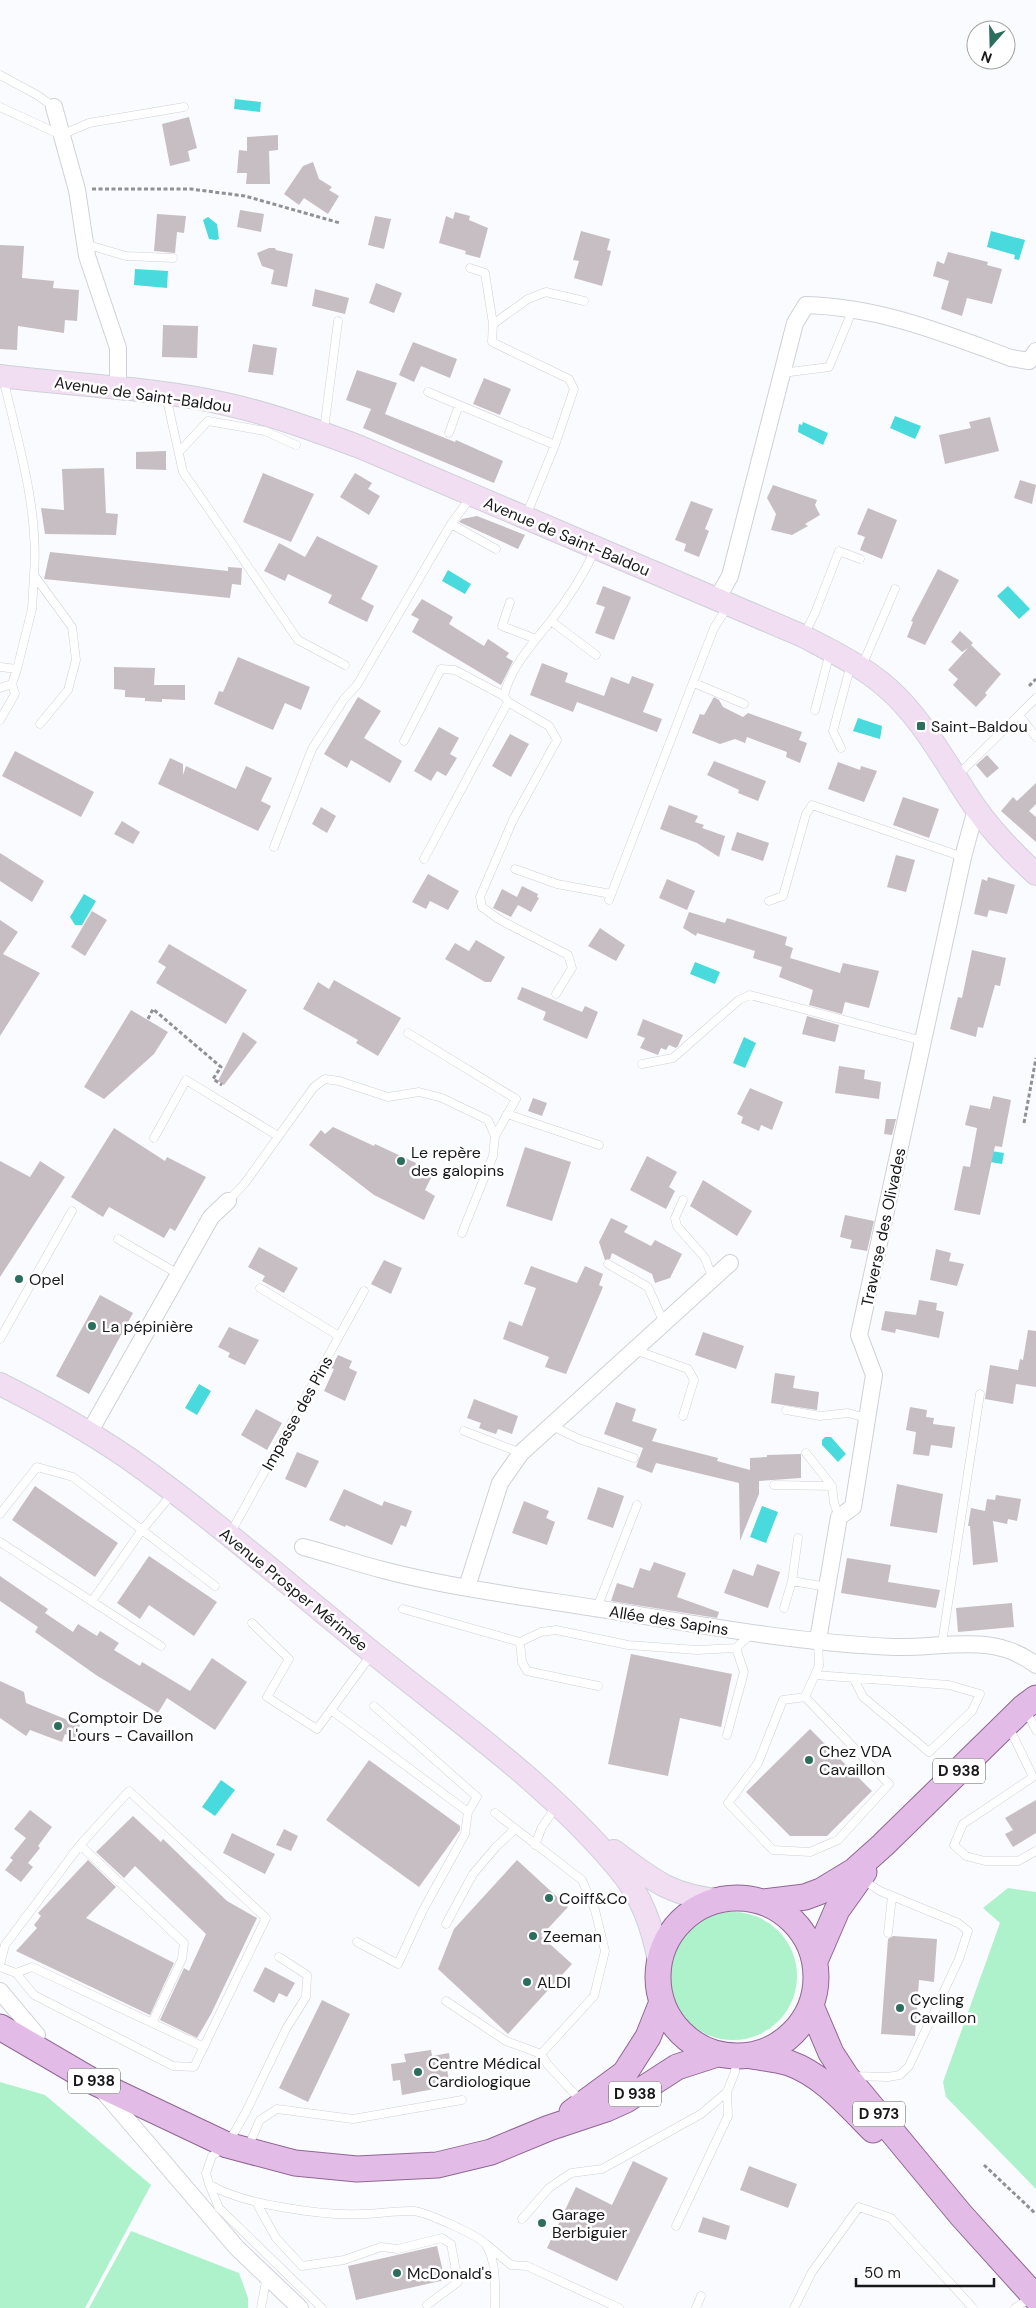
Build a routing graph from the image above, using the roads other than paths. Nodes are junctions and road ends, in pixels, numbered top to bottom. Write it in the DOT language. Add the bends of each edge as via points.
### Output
graph roads {
  1 [pos="0,75"];
  2 [pos="0,107"];
  3 [pos="54,107"];
  4 [pos="184,108"];
  5 [pos="61,135"];
  6 [pos="85,244"];
  7 [pos="173,258"];
  8 [pos="470,268"];
  9 [pos="584,301"];
  10 [pos="853,310"];
  11 [pos="338,321"];
  12 [pos="493,324"];
  13 [pos="1036,351"];
  14 [pos="782,373"];
  15 [pos="2,376"];
  16 [pos="118,388"];
  17 [pos="428,392"];
  18 [pos="165,394"];
  19 [pos="459,405"];
  20 [pos="323,433"];
  21 [pos="449,433"];
  22 [pos="296,445"];
  23 [pos="555,446"];
  24 [pos="178,452"];
  25 [pos="472,496"];
  26 [pos="525,518"];
  27 [pos="451,524"];
  28 [pos="596,548"];
  29 [pos="496,550"];
  30 [pos="860,559"];
  31 [pos="34,575"];
  32 [pos="895,589"];
  33 [pos="510,602"];
  34 [pos="723,602"];
  35 [pos="551,621"];
  36 [pos="803,636"];
  37 [pos="536,639"];
  38 [pos="831,650"];
  39 [pos="596,655"];
  40 [pos="857,664"];
  41 [pos="345,665"];
  42 [pos="0,667"];
  43 [pos="17,669"];
  44 [pos="694,683"];
  45 [pos="12,684"];
  46 [pos="0,688"];
  47 [pos="1036,698"];
  48 [pos="506,699"];
  49 [pos="744,704"];
  50 [pos="815,710"];
  51 [pos="1019,715"];
  52 [pos="0,720"];
  53 [pos="40,724"];
  54 [pos="1036,736"];
  55 [pos="404,741"];
  56 [pos="841,748"];
  57 [pos="955,777"];
  58 [pos="976,808"];
  59 [pos="274,846"];
  60 [pos="963,857"];
  61 [pos="424,859"];
  62 [pos="515,870"];
  63 [pos="1036,874"];
  64 [pos="769,901"];
  65 [pos="556,994"];
  66 [pos="408,1033"];
  67 [pos="923,1041"];
  68 [pos="642,1064"];
  69 [pos="508,1114"];
  70 [pos="278,1136"];
  71 [pos="495,1136"];
  72 [pos="154,1138"];
  73 [pos="599,1145"];
  74 [pos="683,1200"];
  75 [pos="228,1201"];
  76 [pos="72,1211"];
  77 [pos="462,1233"];
  78 [pos="118,1239"];
  79 [pos="730,1263"];
  80 [pos="608,1264"];
  81 [pos="180,1275"];
  82 [pos="714,1279"];
  83 [pos="260,1288"];
  84 [pos="364,1291"];
  85 [pos="664,1323"];
  86 [pos="339,1336"];
  87 [pos="0,1339"];
  88 [pos="635,1350"];
  89 [pos="0,1384"];
  90 [pos="980,1394"];
  91 [pos="786,1410"];
  92 [pos="683,1416"];
  93 [pos="868,1418"];
  94 [pos="552,1426"];
  95 [pos="464,1432"];
  96 [pos="89,1433"];
  97 [pos="521,1453"];
  98 [pos="806,1453"];
  99 [pos="634,1458"];
  100 [pos="774,1484"];
  101 [pos="832,1486"];
  102 [pos="173,1492"];
  103 [pos="636,1505"];
  104 [pos="0,1514"];
  105 [pos="839,1517"];
  106 [pos="142,1530"];
  107 [pos="229,1536"];
  108 [pos="798,1538"];
  109 [pos="0,1542"];
  110 [pos="303,1547"];
  111 [pos="792,1581"];
  112 [pos="216,1586"];
  113 [pos="467,1587"];
  114 [pos="827,1587"];
  115 [pos="92,1601"];
  116 [pos="597,1608"];
  117 [pos="784,1608"];
  118 [pos="403,1609"];
  119 [pos="252,1623"];
  120 [pos="752,1632"];
  121 [pos="818,1640"];
  122 [pos="520,1642"];
  123 [pos="942,1644"];
  124 [pos="161,1646"];
  125 [pos="736,1648"];
  126 [pos="373,1653"];
  127 [pos="1036,1665"];
  128 [pos="815,1675"];
  129 [pos="854,1679"];
  130 [pos="598,1686"];
  131 [pos="805,1697"];
  132 [pos="374,1706"];
  133 [pos="331,1710"];
  134 [pos="1022,1710"];
  135 [pos="1036,1730"];
  136 [pos="727,1735"];
  137 [pos="565,1811"];
  138 [pos="468,1812"];
  139 [pos="495,1813"];
  140 [pos="515,1829"];
  141 [pos="535,1844"];
  142 [pos="80,1845"];
  143 [pos="883,1845"];
  144 [pos="1036,1851"];
  145 [pos="860,1877"];
  146 [pos="892,1896"];
  147 [pos="721,1900"];
  148 [pos="763,1902"];
  149 [pos="446,1924"];
  150 [pos="888,1934"];
  151 [pos="357,1942"];
  152 [pos="280,1957"];
  153 [pos="659,1961"];
  154 [pos="815,1961"];
  155 [pos="0,1966"];
  156 [pos="16,1973"];
  157 [pos="0,1992"];
  158 [pos="446,2002"];
  159 [pos="662,2002"];
  160 [pos="811,2006"];
  161 [pos="0,2013"];
  162 [pos="152,2023"];
  163 [pos="0,2027"];
  164 [pos="37,2035"];
  165 [pos="204,2047"];
  166 [pos="541,2054"];
  167 [pos="734,2056"];
  168 [pos="846,2076"];
  169 [pos="94,2082"];
  170 [pos="727,2092"];
  171 [pos="462,2100"];
  172 [pos="584,2104"];
  173 [pos="549,2128"];
  174 [pos="191,2129"];
  175 [pos="236,2148"];
  176 [pos="209,2184"];
  177 [pos="256,2202"];
  178 [pos="961,2215"];
  179 [pos="522,2219"];
  180 [pos="676,2226"];
  181 [pos="486,2244"];
  182 [pos="267,2275"];
  183 [pos="701,2296"];
  184 [pos="1028,2301"];
  185 [pos="427,2305"];
  186 [pos="617,2307"];
  187 [pos="261,2308"];
  188 [pos="300,2308"];
  189 [pos="322,2308"];
  190 [pos="494,2308"];
  191 [pos="696,2308"];
  192 [pos="794,2308"];
  193 [pos="973,2308"];
  1 -- 3 [label="lane"];
  2 -- 5 [label="lane"];
  3 -- 5 [label="street"];
  4 -- 5 [label="lane" via="89,123"];
  5 -- 6 [label="street" via="77,190"];
  6 -- 7 [label="lane" via="126,256"];
  6 -- 16 [label="street" via="118,348"];
  8 -- 12 [label="lane" via="485,274"];
  9 -- 12 [label="lane" via="546,292 528,299"];
  10 -- 13 [label="street" via="906,320 1011,358 1029,361"];
  10 -- 14 [label="lane" via="829,368"];
  10 -- 14 [label="street" via="806,305 795,323"];
  11 -- 20 [label="lane"];
  12 -- 23 [label="lane" via="492,342 569,379 574,389"];
  14 -- 34 [label="street"];
  15 -- 16 [label="street, Avenue de Saint-Baldou"];
  15 -- 31 [label="lane" via="33,514"];
  16 -- 18 [label="street, Avenue de Saint-Baldou"];
  17 -- 19 [label="lane"];
  18 -- 20 [label="street, Avenue de Saint-Baldou" via="229,404"];
  18 -- 24 [label="lane"];
  19 -- 21 [label="lane"];
  19 -- 23 [label="lane"];
  20 -- 25 [label="street, Avenue de Saint-Baldou"];
  22 -- 24 [label="lane" via="266,431 208,421"];
  23 -- 26 [label="lane"];
  24 -- 41 [label="lane" via="183,472 298,640"];
  25 -- 26 [label="street, Avenue de Saint-Baldou"];
  25 -- 27 [label="lane"];
  26 -- 28 [label="street, Avenue de Saint-Baldou"];
  27 -- 29 [label="lane"];
  27 -- 59 [label="lane" via="356,685 312,749"];
  28 -- 34 [label="street, Avenue de Saint-Baldou"];
  28 -- 35 [label="lane" via="584,574"];
  30 -- 36 [label="lane" via="839,551"];
  31 -- 43 [label="lane" via="32,609"];
  31 -- 53 [label="lane" via="72,626 76,660 68,690"];
  32 -- 40 [label="lane"];
  33 -- 37 [label="lane" via="502,626"];
  34 -- 36 [label="street, Avenue de Saint-Baldou"];
  34 -- 44 [label="lane"];
  35 -- 37 [label="lane"];
  35 -- 39 [label="lane"];
  36 -- 38 [label="street, Avenue de Saint-Baldou"];
  37 -- 48 [label="lane" via="507,684"];
  38 -- 40 [label="street, Avenue de Saint-Baldou"];
  38 -- 50 [label="lane"];
  40 -- 56 [label="lane" via="833,730"];
  40 -- 57 [label="street, Avenue de Saint-Baldou" via="898,698"];
  42 -- 43 [label="lane"];
  43 -- 45 [label="lane"];
  44 -- 49 [label="lane"];
  44 -- 62 [label="lane" via="610,897"];
  45 -- 46 [label="lane"];
  45 -- 52 [label="lane" via="15,694"];
  47 -- 51 [label="lane"];
  48 -- 55 [label="lane" via="454,670 441,669"];
  48 -- 61 [label="lane"];
  48 -- 65 [label="lane" via="549,726 557,740 513,820 480,897 482,907 500,920 568,955 572,968"];
  51 -- 54 [label="lane"];
  51 -- 57 [label="lane"];
  57 -- 58 [label="street, Avenue de Saint-Baldou"];
  58 -- 60 [label="street, Traverse des Olivades"];
  58 -- 63 [label="street, Avenue de Saint-Baldou"];
  60 -- 64 [label="lane" via="812,806 806,814 783,896"];
  60 -- 67 [label="street, Traverse des Olivades"];
  66 -- 69 [label="lane" via="516,1099"];
  67 -- 68 [label="lane" via="750,995 739,1000 673,1058"];
  67 -- 93 [label="street, Traverse des Olivades" via="859,1335 874,1375"];
  69 -- 71 [label="lane"];
  69 -- 73 [label="lane"];
  70 -- 71 [label="lane" via="314,1087 325,1079 388,1097 418,1092 442,1098 488,1120"];
  70 -- 72 [label="lane" via="186,1080"];
  70 -- 75 [label="lane"];
  71 -- 77 [label="lane" via="493,1156"];
  74 -- 82 [label="lane" via="675,1218 676,1226 705,1258"];
  75 -- 81 [label="street" via="211,1217"];
  76 -- 87 [label="lane"];
  78 -- 81 [label="lane"];
  79 -- 82 [label="street"];
  80 -- 85 [label="lane" via="648,1286"];
  81 -- 96 [label="street"];
  82 -- 85 [label="street"];
  83 -- 86 [label="lane"];
  84 -- 86 [label="lane, Impasse des Pins"];
  85 -- 88 [label="street"];
  86 -- 107 [label="lane, Impasse des Pins"];
  88 -- 92 [label="lane" via="688,1369 694,1380"];
  88 -- 94 [label="street"];
  89 -- 96 [label="street, Avenue Prosper Mérimée"];
  90 -- 123 [label="lane"];
  91 -- 93 [label="lane" via="820,1416 848,1413"];
  93 -- 105 [label="street, Traverse des Olivades" via="853,1507"];
  94 -- 97 [label="street"];
  94 -- 99 [label="lane" via="578,1439"];
  95 -- 97 [label="lane"];
  96 -- 102 [label="street, Avenue Prosper Mérimée"];
  97 -- 113 [label="street" via="500,1483"];
  98 -- 101 [label="lane"];
  100 -- 101 [label="lane"];
  101 -- 105 [label="lane"];
  102 -- 106 [label="lane"];
  102 -- 107 [label="street, Avenue Prosper Mérimée"];
  103 -- 116 [label="lane"];
  104 -- 106 [label="lane" via="37,1467 73,1477"];
  105 -- 114 [label="street"];
  106 -- 112 [label="lane"];
  106 -- 115 [label="lane"];
  107 -- 126 [label="street, Avenue Prosper Mérimée"];
  108 -- 111 [label="lane"];
  109 -- 115 [label="lane"];
  110 -- 113 [label="street, Allée des Sapins" via="384,1570"];
  111 -- 114 [label="lane"];
  111 -- 117 [label="lane"];
  113 -- 116 [label="street, Allée des Sapins"];
  114 -- 121 [label="street"];
  115 -- 124 [label="lane"];
  116 -- 120 [label="street, Allée des Sapins"];
  118 -- 122 [label="lane"];
  119 -- 133 [label="lane" via="289,1658 267,1697 317,1729"];
  120 -- 121 [label="street, Allée des Sapins"];
  120 -- 125 [label="lane"];
  121 -- 123 [label="street, Allée des Sapins" via="896,1647"];
  121 -- 128 [label="lane" via="819,1666"];
  122 -- 125 [label="lane" via="541,1632 556,1630 628,1645 697,1650"];
  122 -- 130 [label="lane" via="522,1662 527,1671"];
  123 -- 127 [label="street, Allée des Sapins" via="990,1645"];
  125 -- 136 [label="lane" via="744,1672"];
  126 -- 133 [label="lane"];
  126 -- 137 [label="street, Avenue Prosper Mérimée"];
  128 -- 129 [label="lane"];
  128 -- 131 [label="lane"];
  129 -- 129 [label="lane" via="949,1685 980,1694 972,1711 929,1752 863,1697"];
  131 -- 131 [label="lane" via="783,1700 758,1763 728,1803 773,1850 810,1852 838,1840 889,1784"];
  132 -- 138 [label="lane" via="477,1797"];
  133 -- 138 [label="lane"];
  134 -- 135 [label="lane"];
  134 -- 143 [label="main road, D 938"];
  134 -- 144 [label="lane" via="1033,1776 963,1824 954,1844 966,1856 985,1861 1018,1861"];
  137 -- 141 [label="lane" via="542,1827"];
  137 -- 147 [label="street, Avenue Prosper Mérimée" via="657,1883 697,1899"];
  137 -- 153 [label="street, Avenue Prosper Mérimée" via="619,1869 642,1901"];
  138 -- 151 [label="lane" via="465,1834 423,1910 398,1964"];
  139 -- 140 [label="lane"];
  140 -- 141 [label="lane"];
  140 -- 149 [label="lane" via="473,1874"];
  141 -- 166 [label="lane" via="582,1880 595,1910 605,1951 594,1996"];
  142 -- 155 [label="lane" via="5,1945"];
  142 -- 162 [label="lane" via="184,1943 182,1959"];
  142 -- 165 [label="lane" via="129,1790 266,1918"];
  143 -- 145 [label="main road, D 938"];
  143 -- 148 [label="main road, D 938" via="821,1892"];
  145 -- 146 [label="lane"];
  145 -- 154 [label="main road, D 938" via="837,1910"];
  146 -- 150 [label="lane"];
  146 -- 168 [label="lane" via="958,1923 968,1931 959,1958 909,2066 900,2075 888,2077"];
  147 -- 148 [label="main road, D 938"];
  147 -- 153 [label="main road, D 938" via="706,1904 680,1921 664,1946"];
  148 -- 154 [label="main road, D 938" via="778,1909 802,1931"];
  152 -- 175 [label="lane" via="307,1976 306,1996 286,2029 246,2112"];
  153 -- 159 [label="main road, D 938" via="658,1989"];
  154 -- 160 [label="main road, D 938" via="815,1992"];
  155 -- 156 [label="lane"];
  156 -- 162 [label="lane" via="32,1967"];
  156 -- 165 [label="lane" via="34,1995 173,2066 194,2067"];
  157 -- 164 [label="street"];
  158 -- 166 [label="lane" via="506,2041"];
  159 -- 167 [label="main road, D 938" via="668,2017 689,2040 702,2049"];
  159 -- 172 [label="main road, D 938" via="648,2037 625,2073"];
  160 -- 167 [label="main road, D 938" via="804,2021 787,2039 766,2051"];
  160 -- 168 [label="main road, D 973" via="831,2053"];
  161 -- 164 [label="main road, D 938"];
  162 -- 165 [label="lane"];
  163 -- 169 [label="main road, D 938"];
  164 -- 174 [label="main road, D 938"];
  166 -- 172 [label="lane"];
  167 -- 170 [label="lane" via="735,2072"];
  167 -- 173 [label="main road, D 938" via="677,2066 626,2100"];
  167 -- 178 [label="main road, D 973" via="788,2063 809,2072 834,2091"];
  168 -- 178 [label="main road, D 973"];
  169 -- 174 [label="main road, D 938"];
  169 -- 182 [label="street" via="237,2248"];
  170 -- 179 [label="lane" via="701,2114 602,2169 571,2173 549,2188"];
  170 -- 180 [label="lane" via="728,2116"];
  171 -- 175 [label="lane" via="353,2119 277,2109 260,2120"];
  172 -- 173 [label="main road, D 938"];
  173 -- 175 [label="main road, D 938" via="491,2152 437,2166 413,2168 326,2167"];
  174 -- 175 [label="main road, D 938"];
  175 -- 176 [label="lane" via="212,2156 206,2173"];
  176 -- 177 [label="lane" via="224,2193"];
  176 -- 189 [label="lane" via="219,2208"];
  177 -- 181 [label="lane" via="359,2215 416,2211 465,2230"];
  177 -- 185 [label="lane" via="276,2238 302,2266 344,2260 381,2247 398,2249 442,2238 451,2244 458,2282"];
  178 -- 184 [label="main road, D 973"];
  181 -- 186 [label="lane" via="511,2265 527,2266"];
  181 -- 190 [label="lane" via="495,2275"];
  182 -- 187 [label="lane"];
  182 -- 188 [label="street"];
  183 -- 191 [label="lane"];
  192 -- 193 [label="lane" via="812,2272 859,2207 891,2218"];
}
